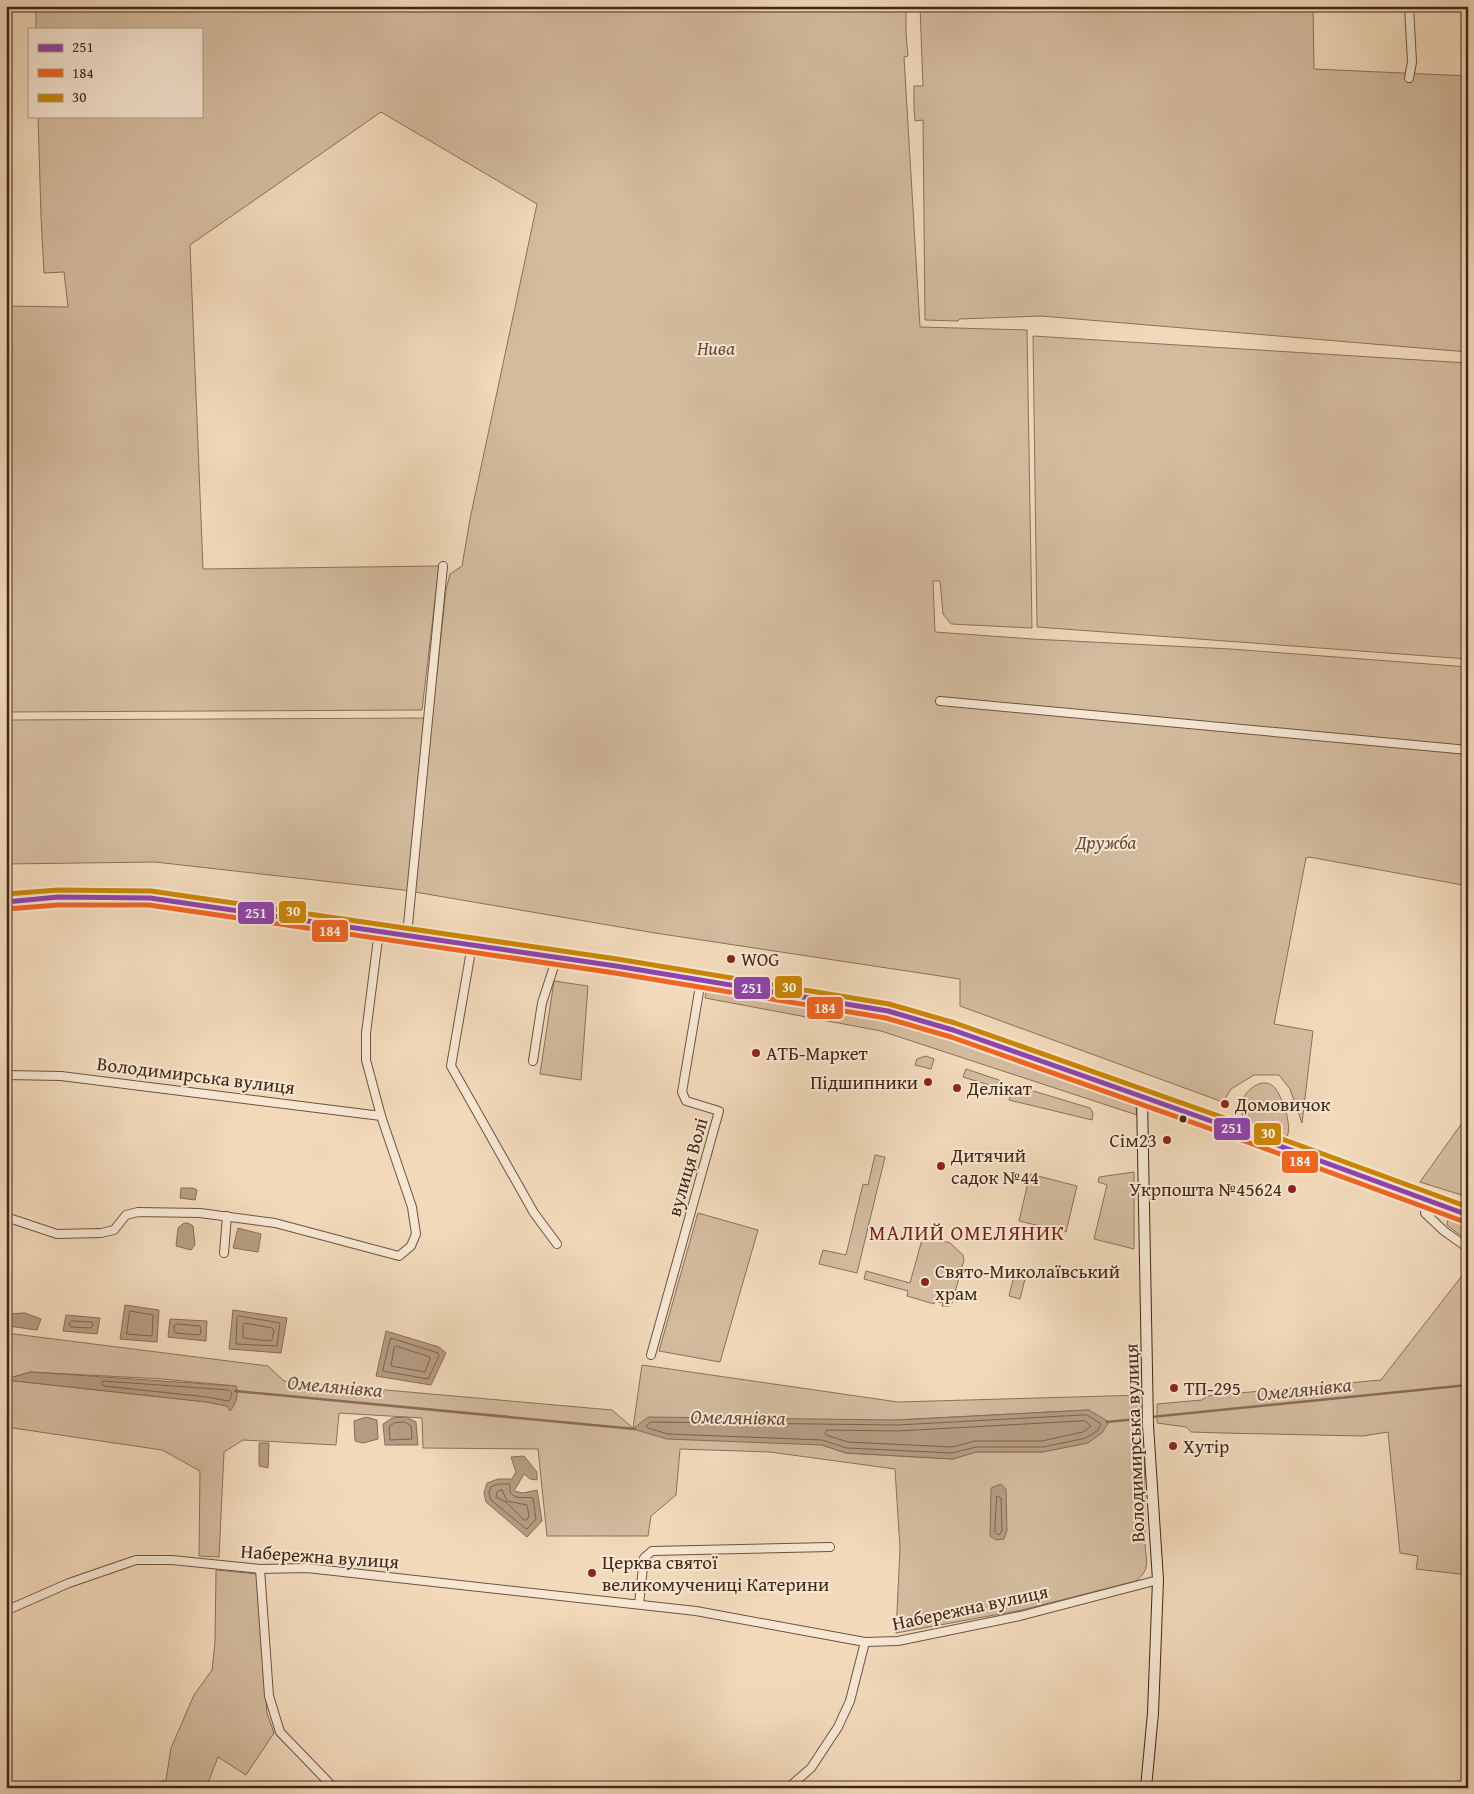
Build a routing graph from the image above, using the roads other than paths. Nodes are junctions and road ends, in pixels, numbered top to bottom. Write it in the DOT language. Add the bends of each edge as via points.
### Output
graph roads {
  1 [pos="1409,6"];
  2 [pos="1409,78"];
  3 [pos="443,566"];
  4 [pos="940,701"];
  5 [pos="1468,750"];
  6 [pos="6,902"];
  7 [pos="379,931"];
  8 [pos="407,935"];
  9 [pos="472,945"];
  10 [pos="556,957"];
  11 [pos="701,980"];
  12 [pos="533,1061"];
  13 [pos="6,1075"];
  14 [pos="1142,1097"];
  15 [pos="381,1116"];
  16 [pos="1428,1200"];
  17 [pos="1468,1215"];
  18 [pos="226,1216"];
  19 [pos="6,1217"];
  20 [pos="557,1244"];
  21 [pos="1468,1248"];
  22 [pos="224,1253"];
  23 [pos="651,1355"];
  24 [pos="830,1547"];
  25 [pos="260,1569"];
  26 [pos="1158,1580"];
  27 [pos="639,1604"];
  28 [pos="9,1608"];
  29 [pos="6,1616"];
  30 [pos="865,1642"];
  31 [pos="334,1788"];
  32 [pos="788,1788"];
  33 [pos="1146,1788"];
  1 -- 2 [label="street" via="1412,62"];
  3 -- 8 [label="street"];
  4 -- 5 [label="street"];
  6 -- 7 [label="main road" via="58,897 150,898"];
  7 -- 8 [label="main road"];
  7 -- 15 [label="street" via="366,1033 366,1060"];
  8 -- 9 [label="main road"];
  9 -- 10 [label="main road"];
  9 -- 20 [label="street" via="451,1066 534,1213"];
  10 -- 11 [label="main road"];
  10 -- 12 [label="street" via="542,1003"];
  11 -- 14 [label="main road" via="888,1011 954,1030"];
  11 -- 23 [label="street, вулиця Волі" via="682,1092 686,1101 719,1111"];
  13 -- 15 [label="street, Володимирська вулиця" via="61,1076"];
  14 -- 16 [label="main road"];
  14 -- 26 [label="street, Володимирська вулиця" via="1148,1420"];
  15 -- 18 [label="street" via="412,1207 416,1234 411,1246 399,1256 275,1223"];
  16 -- 17 [label="main road"];
  16 -- 21 [label="street" via="1425,1213"];
  18 -- 19 [label="street" via="138,1212 126,1215 114,1230 57,1234"];
  18 -- 22 [label="street"];
  24 -- 27 [label="street" via="652,1551 644,1558"];
  25 -- 27 [label="street, Набережна вулиця" via="307,1568"];
  25 -- 28 [label="street, Набережна вулиця" via="172,1560 136,1560"];
  25 -- 31 [label="street" via="269,1696 280,1732"];
  26 -- 30 [label="street, Набережна вулиця" via="1010,1618 898,1641"];
  26 -- 33 [label="street, Володимирська вулиця" via="1153,1714"];
  27 -- 30 [label="street, Набережна вулиця" via="696,1611"];
  28 -- 29 [label="street"];
  30 -- 32 [label="street" via="850,1701 838,1727 811,1768"];
}
